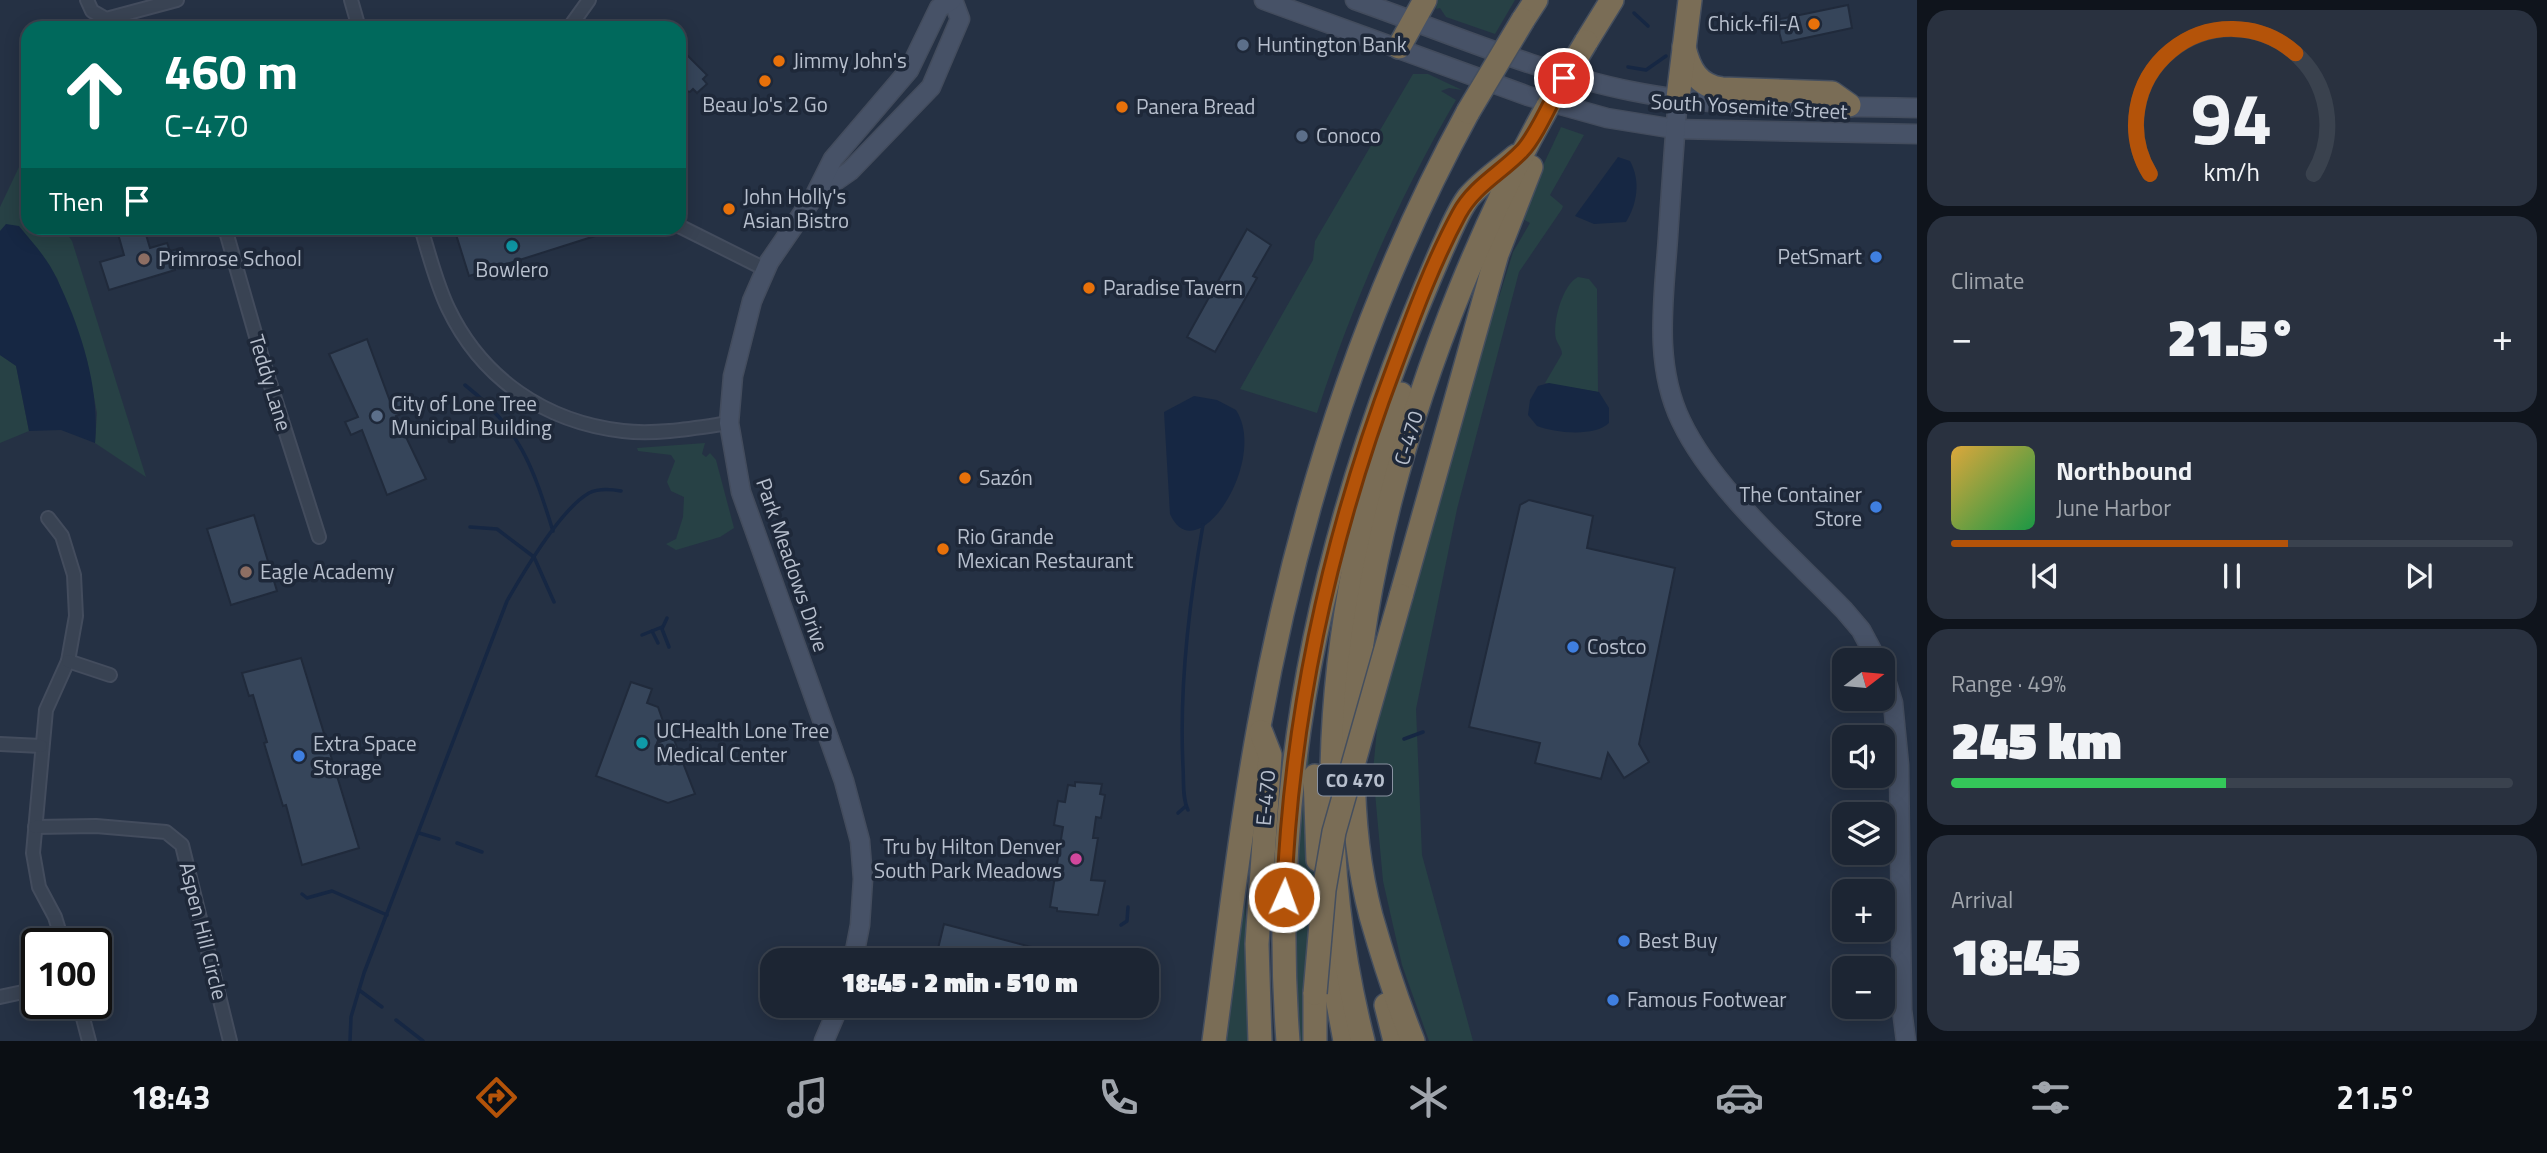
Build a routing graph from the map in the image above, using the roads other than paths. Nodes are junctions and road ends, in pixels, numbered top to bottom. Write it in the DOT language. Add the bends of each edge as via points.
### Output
graph roads {
  1 [pos="87,0"];
  2 [pos="177,0"];
  3 [pos="351,0"];
  4 [pos="589,0"];
  5 [pos="952,0"];
  6 [pos="1264,0"];
  7 [pos="1355,0"];
  8 [pos="1425,0"];
  9 [pos="1536,0"];
  10 [pos="1612,0"];
  11 [pos="1690,0"];
  12 [pos="937,13"];
  13 [pos="1412,20"];
  14 [pos="357,21"];
  15 [pos="574,21"];
  16 [pos="1399,47"];
  17 [pos="1685,47"];
  18 [pos="1678,98"];
  19 [pos="883,103"];
  20 [pos="1849,105"];
  21 [pos="1917,107"];
  22 [pos="900,118"];
  23 [pos="1675,129"];
  24 [pos="1917,134"];
  25 [pos="1533,141"];
  26 [pos="850,171"];
  27 [pos="1494,175"];
  28 [pos="815,195"];
  29 [pos="686,230"];
  30 [pos="227,235"];
  31 [pos="423,235"];
  32 [pos="765,269"];
  33 [pos="729,423"];
  34 [pos="48,517"];
  35 [pos="1344,523"];
  36 [pos="319,537"];
  37 [pos="1871,648"];
  38 [pos="68,661"];
  39 [pos="110,675"];
  40 [pos="1894,711"];
  41 [pos="1259,725"];
  42 [pos="0,744"];
  43 [pos="41,746"];
  44 [pos="35,827"];
  45 [pos="1371,916"];
  46 [pos="58,928"];
  47 [pos="856,948"];
  48 [pos="21,992"];
  49 [pos="0,997"];
  50 [pos="834,1018"];
  51 [pos="83,1019"];
  52 [pos="89,1041"];
  53 [pos="230,1041"];
  54 [pos="824,1041"];
  55 [pos="1214,1041"];
  56 [pos="1260,1041"];
  57 [pos="1288,1041"];
  58 [pos="1315,1041"];
  59 [pos="1345,1041"];
  60 [pos="1363,1041"];
  61 [pos="1395,1041"];
  62 [pos="1413,1041"];
  63 [pos="1906,1041"];
  1 -- 2 [label="street" via="92,11 106,19"];
  3 -- 14 [label="street"];
  4 -- 15 [label="street"];
  5 -- 12 [label="main road, Park Meadows Drive"];
  5 -- 22 [label="main road, Park Meadows Drive" via="960,19 950,49 931,87"];
  6 -- 16 [label="main road, South Yosemite Street"];
  7 -- 13 [label="main road, South Yosemite Street"];
  8 -- 13 [label="highway"];
  9 -- 41 [label="highway, bridge" via="1468,112 1410,227 1346,383 1302,530"];
  10 -- 25 [label="highway, bridge" via="1548,106 1551,128"];
  11 -- 17 [label="highway"];
  12 -- 19 [label="main road, Park Meadows Drive" via="909,70"];
  12 -- 22 [label="main road" via="939,27 898,104"];
  13 -- 16 [label="highway"];
  13 -- 18 [label="main road, South Yosemite Street" via="1591,81"];
  16 -- 23 [label="main road, South Yosemite Street" via="1540,100 1614,120"];
  17 -- 18 [label="highway"];
  17 -- 20 [label="highway" via="1692,71 1707,86 1832,93"];
  18 -- 20 [label="main road, South Yosemite Street"];
  18 -- 23 [label="main road"];
  19 -- 26 [label="main road" via="880,123 852,156"];
  19 -- 28 [label="main road, Park Meadows Drive" via="833,159"];
  20 -- 21 [label="main road, South Yosemite Street"];
  22 -- 26 [label="main road, Park Meadows Drive"];
  23 -- 24 [label="main road, South Yosemite Street"];
  23 -- 37 [label="main road" via="1663,330 1666,375 1675,407 1687,434 1717,477 1844,610"];
  25 -- 27 [label="highway"];
  25 -- 45 [label="highway, C-470 / CO 470" via="1467,271 1429,373 1394,490 1370,597 1355,735 1359,830"];
  25 -- 58 [label="highway, bridge" via="1334,832 1318,949"];
  26 -- 28 [label="main road, Park Meadows Drive"];
  27 -- 35 [label="highway" via="1467,199 1426,285 1375,421"];
  27 -- 60 [label="highway" via="1442,287 1398,402 1368,500 1344,616 1331,746 1332,854 1344,950"];
  28 -- 32 [label="main road, Park Meadows Drive"];
  29 -- 32 [label="street"];
  30 -- 36 [label="street, Teddy Lane"];
  31 -- 33 [label="street" via="460,331 481,361 520,395 575,421 622,431"];
  32 -- 33 [label="main road, Park Meadows Drive" via="738,349"];
  33 -- 47 [label="main road, Park Meadows Drive" via="741,492 854,815 863,879"];
  34 -- 38 [label="street" via="62,536 74,575 76,616"];
  35 -- 57 [label="highway" via="1318,615 1292,770 1283,905"];
  35 -- 59 [label="highway" via="1322,664 1315,807 1323,923"];
  38 -- 39 [label="street"];
  38 -- 43 [label="street" via="46,710"];
  40 -- 63 [label="main road"];
  41 -- 55 [label="highway"];
  41 -- 56 [label="highway, E-470" via="1270,755 1258,934"];
  42 -- 43 [label="street"];
  43 -- 44 [label="street"];
  44 -- 46 [label="street" via="33,853 39,887"];
  44 -- 53 [label="street, Aspen Hill Circle" via="166,832 182,845"];
  45 -- 61 [label="highway" via="1371,940"];
  45 -- 62 [label="highway"];
  48 -- 49 [label="street"];
  50 -- 54 [label="main road"];
  51 -- 52 [label="street"];
}
